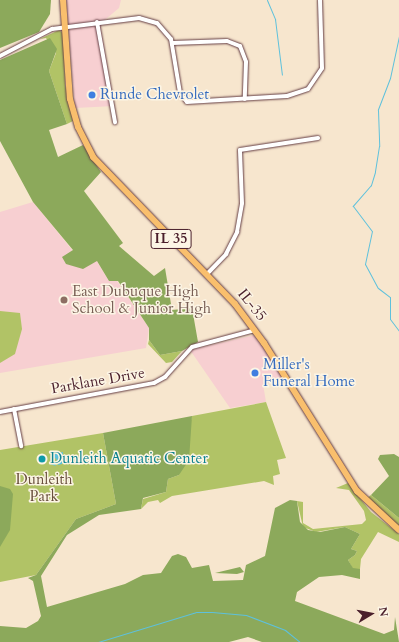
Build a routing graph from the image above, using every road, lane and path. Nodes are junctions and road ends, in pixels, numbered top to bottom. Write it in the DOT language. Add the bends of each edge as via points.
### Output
graph roads {
  1 [pos="63,0"];
  2 [pos="320,0"];
  3 [pos="97,22"];
  4 [pos="67,26"];
  5 [pos="173,43"];
  6 [pos="0,56"];
  7 [pos="245,99"];
  8 [pos="115,122"];
  9 [pos="318,138"];
  10 [pos="207,274"];
  11 [pos="255,330"];
  12 [pos="14,409"];
  13 [pos="0,412"];
  14 [pos="21,446"];
  15 [pos="399,530"];
  1 -- 4 [label="main road, IL 35"];
  2 -- 7 [label="street" via="323,63 314,83 299,94"];
  3 -- 4 [label="street"];
  3 -- 5 [label="street" via="148,19 164,29"];
  3 -- 8 [label="street"];
  4 -- 6 [label="street" via="49,31"];
  4 -- 10 [label="main road, IL-35 / IL 35" via="72,108 82,138 99,166"];
  5 -- 7 [label="street" via="180,92 184,100"];
  5 -- 7 [label="street" via="227,41 240,46 246,62"];
  9 -- 10 [label="street" via="240,150 242,202 237,232 226,254"];
  10 -- 11 [label="main road, IL-35 / IL 35"];
  11 -- 12 [label="street, Parklane Drive" via="192,347 165,377 154,383"];
  11 -- 15 [label="main road, IL-35 / IL 35" via="354,487"];
  12 -- 13 [label="street, Parklane Drive"];
  12 -- 14 [label="street"];
}
